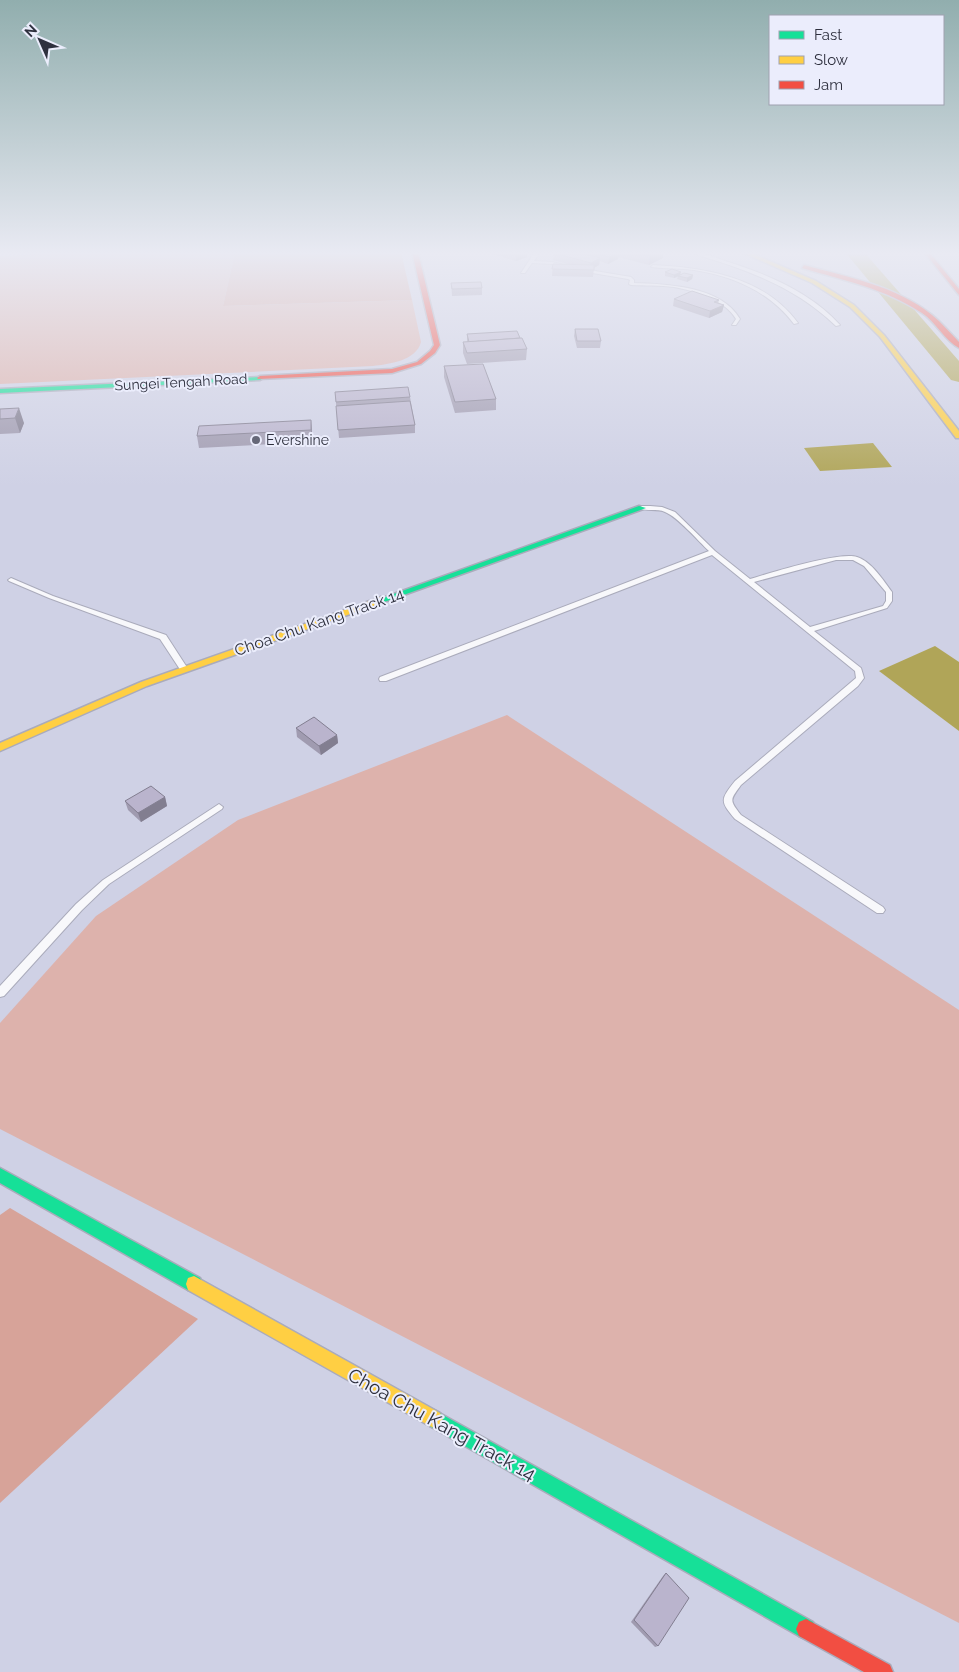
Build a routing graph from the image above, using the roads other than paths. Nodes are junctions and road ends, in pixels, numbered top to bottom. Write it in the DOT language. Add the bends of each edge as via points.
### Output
graph roads {
  1 [pos="433,330"];
  2 [pos="876,330"];
  3 [pos="944,330"];
  4 [pos="959,346"];
  5 [pos="0,391"];
  6 [pos="959,436"];
  7 [pos="642,508"];
  8 [pos="714,552"];
  9 [pos="11,580"];
  10 [pos="750,581"];
  11 [pos="808,630"];
  12 [pos="184,669"];
  13 [pos="383,679"];
  14 [pos="0,747"];
  15 [pos="219,807"];
  16 [pos="880,910"];
  17 [pos="0,993"];
  18 [pos="0,1175"];
  19 [pos="883,1672"];
  1 -- 5 [label="main road, Sungei Tengah Road" via="437,345 430,355 412,366 375,373"];
  2 -- 6 [label="main road"];
  3 -- 4 [label="main road"];
  7 -- 8 [label="lane" via="654,506 673,513"];
  7 -- 12 [label="main road, Choa Chu Kang Track 14"];
  8 -- 10 [label="lane"];
  8 -- 13 [label="lane"];
  9 -- 12 [label="lane" via="51,598 163,638"];
  10 -- 11 [label="lane"];
  10 -- 11 [label="lane" via="836,558 854,558 866,565 888,592 889,601 885,607"];
  11 -- 16 [label="lane" via="858,670 860,678 738,783 728,796 728,805 738,817"];
  12 -- 14 [label="main road, Choa Chu Kang Track 14"];
  15 -- 17 [label="lane" via="106,882"];
  18 -- 19 [label="main road, Choa Chu Kang Track 14"];
}
